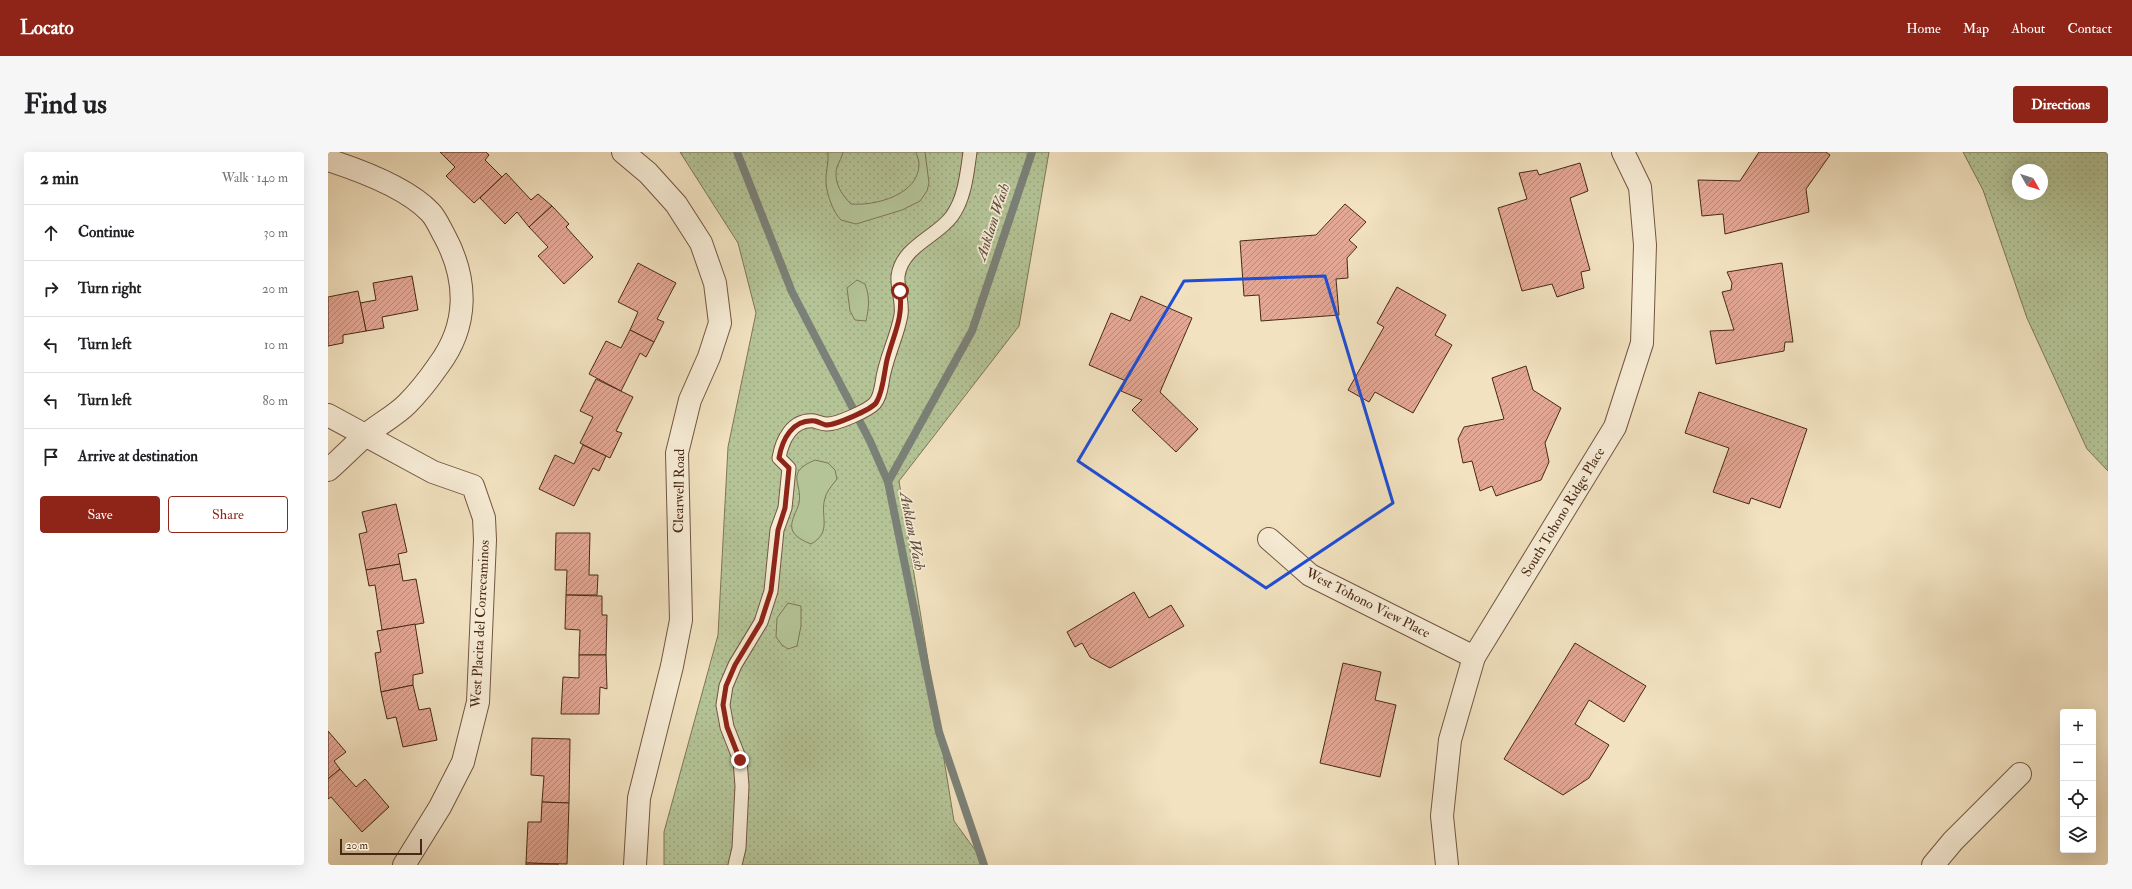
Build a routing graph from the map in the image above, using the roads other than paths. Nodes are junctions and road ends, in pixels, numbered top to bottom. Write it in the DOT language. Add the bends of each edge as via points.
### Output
graph roads {
  1 [pos="623,152"];
  2 [pos="970,152"];
  3 [pos="1623,152"];
  4 [pos="328,160"];
  5 [pos="328,415"];
  6 [pos="366,435"];
  7 [pos="328,470"];
  8 [pos="1269,539"];
  9 [pos="1474,657"];
  10 [pos="2020,774"];
  11 [pos="404,865"];
  12 [pos="635,865"];
  13 [pos="735,865"];
  14 [pos="1447,865"];
  15 [pos="1933,865"];
  1 -- 12 [label="street, Clearwell Road" via="648,173 676,204 701,243 715,283 720,323 709,357 690,400 677,453 681,620 639,798"];
  2 -- 13 [label="lane" via="963,192 952,216 919,244 904,261 898,276 901,316 876,402 870,408 827,425 814,421 800,422 781,444 779,458 789,468 771,591 761,622 735,665 726,686 723,705 727,727 740,760 742,786 739,848"];
  3 -- 9 [label="street, South Tohono Ridge Place" via="1640,187 1645,245 1642,342 1615,427"];
  4 -- 6 [label="street" via="368,173 430,212 453,251 460,274 463,298 461,318 452,343 439,365 407,404"];
  5 -- 6 [label="street"];
  6 -- 7 [label="street"];
  6 -- 11 [label="street, West Placita del Correcaminos" via="433,472 473,486 484,518 486,540 478,702 463,762 440,807"];
  8 -- 9 [label="street, West Tohono View Place" via="1310,576"];
  9 -- 14 [label="street, South Tohono Ridge Place" via="1450,740 1442,816"];
  10 -- 15 [label="street" via="1952,841"];
}
